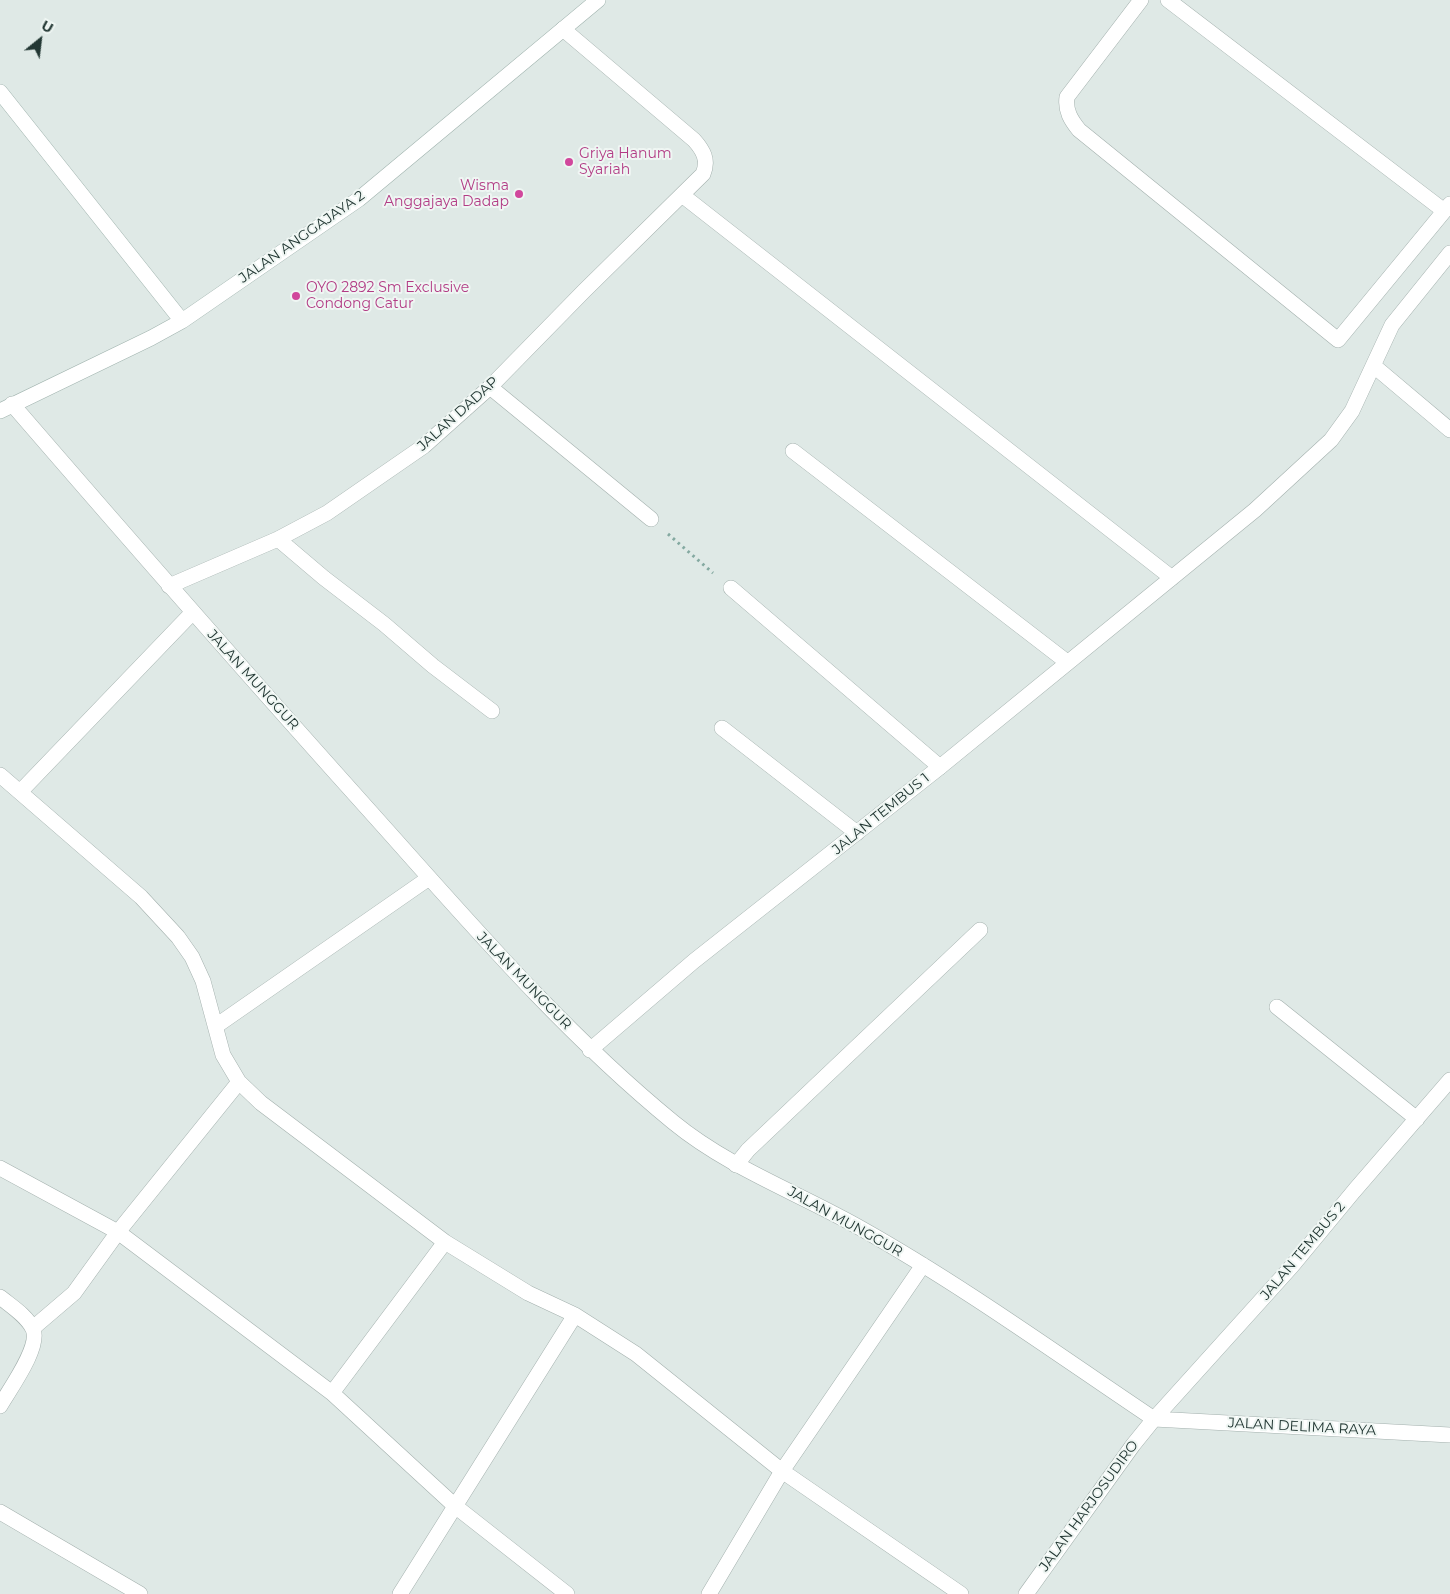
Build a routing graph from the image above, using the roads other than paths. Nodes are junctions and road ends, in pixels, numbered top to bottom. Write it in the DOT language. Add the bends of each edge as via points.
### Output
graph roads {
  1 [pos="598,0"];
  2 [pos="1141,0"];
  3 [pos="1168,0"];
  4 [pos="563,29"];
  5 [pos="0,92"];
  6 [pos="682,195"];
  7 [pos="1447,207"];
  8 [pos="1450,253"];
  9 [pos="182,320"];
  10 [pos="1374,366"];
  11 [pos="490,386"];
  12 [pos="6,408"];
  13 [pos="1450,430"];
  14 [pos="793,451"];
  15 [pos="651,519"];
  16 [pos="278,539"];
  17 [pos="1172,578"];
  18 [pos="169,586"];
  19 [pos="731,588"];
  20 [pos="192,613"];
  21 [pos="1067,662"];
  22 [pos="492,711"];
  23 [pos="722,728"];
  24 [pos="940,767"];
  25 [pos="0,775"];
  26 [pos="20,792"];
  27 [pos="857,834"];
  28 [pos="430,878"];
  29 [pos="980,930"];
  30 [pos="1277,1007"];
  31 [pos="216,1026"];
  32 [pos="590,1050"];
  33 [pos="1450,1080"];
  34 [pos="239,1082"];
  35 [pos="1417,1119"];
  36 [pos="736,1165"];
  37 [pos="0,1168"];
  38 [pos="118,1232"];
  39 [pos="445,1242"];
  40 [pos="923,1265"];
  41 [pos="0,1297"];
  42 [pos="575,1315"];
  43 [pos="33,1328"];
  44 [pos="332,1393"];
  45 [pos="0,1406"];
  46 [pos="1154,1419"];
  47 [pos="1450,1435"];
  48 [pos="782,1471"];
  49 [pos="455,1506"];
  50 [pos="0,1512"];
  51 [pos="140,1594"];
  52 [pos="400,1594"];
  53 [pos="567,1594"];
  54 [pos="709,1594"];
  55 [pos="960,1594"];
  56 [pos="1026,1594"];
  1 -- 4 [label="street, JALAN ANGGAJAYA 2"];
  2 -- 7 [label="street" via="1067,97 1070,118 1080,130 1338,340"];
  3 -- 7 [label="street"];
  4 -- 6 [label="street, JALAN DADAP" via="701,148 706,159 704,172"];
  4 -- 9 [label="street, JALAN ANGGAJAYA 2" via="358,198"];
  5 -- 9 [label="street"];
  6 -- 11 [label="street, JALAN DADAP"];
  6 -- 17 [label="street"];
  8 -- 10 [label="street, JALAN TEMBUS 1" via="1392,326"];
  9 -- 12 [label="street, JALAN ANGGAJAYA 2"];
  10 -- 13 [label="street"];
  10 -- 17 [label="street, JALAN TEMBUS 1" via="1352,411 1331,440 1255,510"];
  11 -- 15 [label="street"];
  11 -- 16 [label="street, JALAN DADAP" via="424,446 327,513"];
  12 -- 18 [label="street, JALAN MUNGGUR"];
  14 -- 21 [label="street"];
  16 -- 18 [label="street, JALAN DADAP"];
  16 -- 22 [label="street"];
  17 -- 21 [label="street, JALAN TEMBUS 1"];
  18 -- 20 [label="street, JALAN MUNGGUR"];
  19 -- 24 [label="street"];
  20 -- 26 [label="street"];
  20 -- 28 [label="street, JALAN MUNGGUR"];
  21 -- 24 [label="street, JALAN TEMBUS 1"];
  23 -- 27 [label="street"];
  24 -- 27 [label="street, JALAN TEMBUS 1"];
  25 -- 26 [label="street"];
  26 -- 31 [label="street" via="141,897 178,936 203,981"];
  27 -- 32 [label="street, JALAN TEMBUS 1" via="694,961"];
  28 -- 31 [label="street"];
  28 -- 32 [label="street, JALAN MUNGGUR"];
  29 -- 36 [label="street" via="755,1143"];
  30 -- 35 [label="street"];
  31 -- 34 [label="street" via="223,1055"];
  32 -- 36 [label="street, JALAN MUNGGUR" via="674,1123 702,1145"];
  33 -- 35 [label="street, JALAN TEMBUS 2"];
  34 -- 38 [label="street"];
  34 -- 39 [label="street"];
  35 -- 46 [label="street, JALAN TEMBUS 2" via="1292,1266"];
  36 -- 40 [label="street, JALAN MUNGGUR" via="843,1219"];
  37 -- 38 [label="street"];
  38 -- 43 [label="street" via="74,1293"];
  38 -- 44 [label="street"];
  39 -- 42 [label="street" via="528,1293"];
  39 -- 44 [label="street"];
  40 -- 46 [label="street, JALAN MUNGGUR"];
  40 -- 48 [label="street"];
  41 -- 43 [label="street"];
  42 -- 48 [label="street" via="636,1354"];
  42 -- 49 [label="street"];
  43 -- 45 [label="street" via="32,1350"];
  44 -- 49 [label="street"];
  46 -- 47 [label="street, JALAN DELIMA RAYA"];
  46 -- 56 [label="street, JALAN HARJOSUDIRO"];
  48 -- 54 [label="street"];
  48 -- 55 [label="street"];
  49 -- 52 [label="street"];
  49 -- 53 [label="street"];
  50 -- 51 [label="street"];
}
